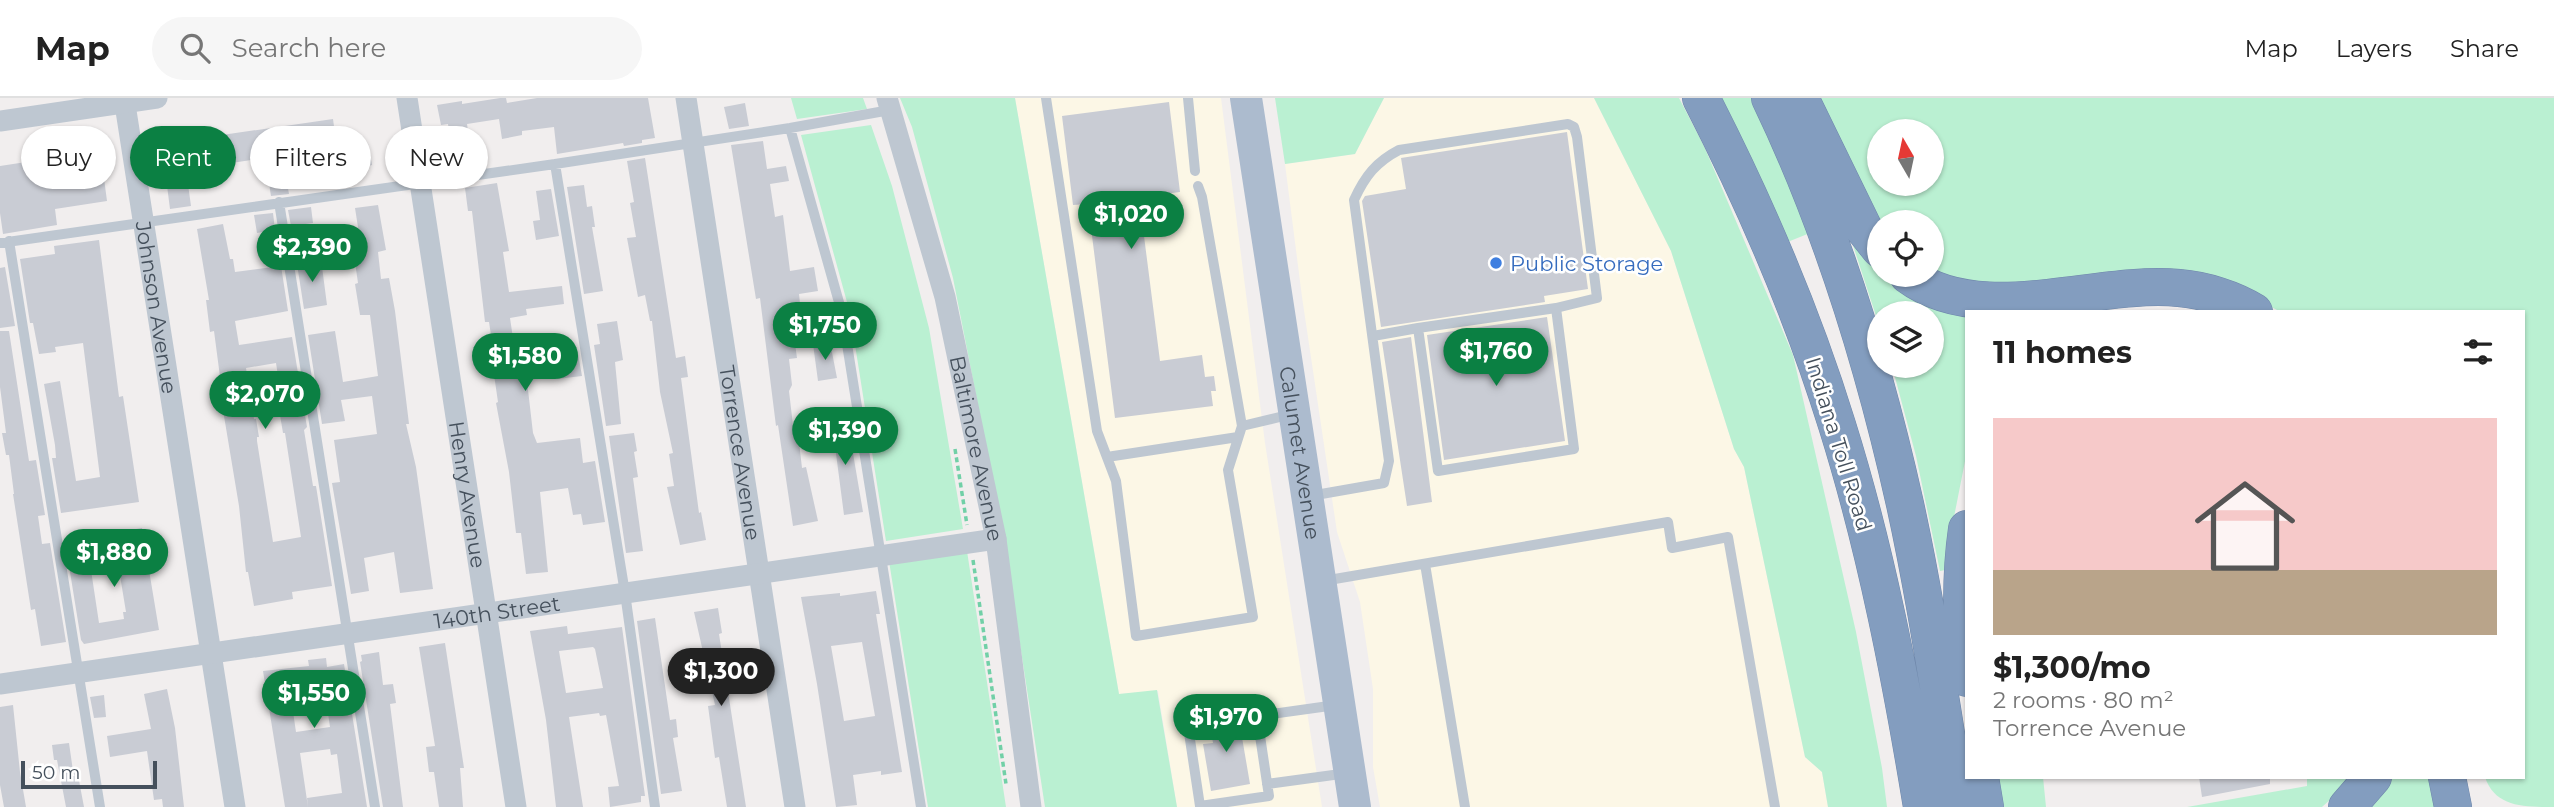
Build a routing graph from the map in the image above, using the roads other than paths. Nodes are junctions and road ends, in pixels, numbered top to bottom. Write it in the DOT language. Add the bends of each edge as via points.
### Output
graph roads {
  1 [pos="157,98"];
  2 [pos="407,98"];
  3 [pos="685,98"];
  4 [pos="1046,98"];
  5 [pos="1188,98"];
  6 [pos="1246,98"];
  7 [pos="1701,98"];
  8 [pos="1770,98"];
  9 [pos="1800,98"];
  10 [pos="125,100"];
  11 [pos="888,104"];
  12 [pos="0,121"];
  13 [pos="411,126"];
  14 [pos="790,128"];
  15 [pos="692,144"];
  16 [pos="555,164"];
  17 [pos="1195,171"];
  18 [pos="488,173"];
  19 [pos="1198,186"];
  20 [pos="385,188"];
  21 [pos="421,189"];
  22 [pos="279,202"];
  23 [pos="143,221"];
  24 [pos="1867,233"];
  25 [pos="4,242"];
  26 [pos="1926,287"];
  27 [pos="1556,308"];
  28 [pos="2132,310"];
  29 [pos="2182,310"];
  30 [pos="2251,310"];
  31 [pos="1418,328"];
  32 [pos="1373,336"];
  33 [pos="1295,413"];
  34 [pos="1240,432"];
  35 [pos="1107,457"];
  36 [pos="1307,496"];
  37 [pos="996,539"];
  38 [pos="1965,543"];
  39 [pos="881,556"];
  40 [pos="1425,564"];
  41 [pos="759,573"];
  42 [pos="1320,582"];
  43 [pos="625,593"];
  44 [pos="486,613"];
  45 [pos="348,633"];
  46 [pos="212,654"];
  47 [pos="1965,657"];
  48 [pos="80,672"];
  49 [pos="0,684"];
  50 [pos="1339,704"];
  51 [pos="1257,716"];
  52 [pos="1350,773"];
  53 [pos="1980,779"];
  54 [pos="2371,779"];
  55 [pos="2447,779"];
  56 [pos="2465,779"];
  57 [pos="1267,784"];
  58 [pos="100,807"];
  59 [pos="235,807"];
  60 [pos="375,807"];
  61 [pos="516,807"];
  62 [pos="655,807"];
  63 [pos="795,807"];
  64 [pos="921,807"];
  65 [pos="1031,807"];
  66 [pos="1355,807"];
  67 [pos="1465,807"];
  68 [pos="1775,807"];
  69 [pos="1922,807"];
  70 [pos="1958,807"];
  71 [pos="1985,807"];
  72 [pos="2347,807"];
  73 [pos="2453,807"];
  74 [pos="2470,807"];
  1 -- 10 [label="street"];
  2 -- 13 [label="street, Henry Avenue"];
  3 -- 15 [label="street, Torrence Avenue"];
  4 -- 35 [label="lane" via="1097,431"];
  5 -- 17 [label="lane"];
  6 -- 33 [label="main road, Calumet Avenue"];
  7 -- 69 [label="highway, Indiana Toll Road" via="1765,230 1838,426 1887,621"];
  8 -- 70 [label="highway, Indiana Toll Road" via="1818,211 1879,398 1905,506"];
  9 -- 24 [label="highway"];
  10 -- 12 [label="street"];
  10 -- 23 [label="street, Johnson Avenue"];
  11 -- 14 [label="lane"];
  11 -- 37 [label="street, Baltimore Avenue" via="945,297"];
  14 -- 15 [label="lane"];
  14 -- 39 [label="lane" via="842,313"];
  15 -- 16 [label="lane"];
  15 -- 41 [label="street, Torrence Avenue"];
  16 -- 18 [label="lane"];
  16 -- 43 [label="lane"];
  19 -- 34 [label="lane"];
  20 -- 22 [label="lane"];
  21 -- 44 [label="street, Henry Avenue"];
  22 -- 23 [label="lane"];
  22 -- 45 [label="lane"];
  23 -- 25 [label="lane"];
  23 -- 46 [label="street, Johnson Avenue"];
  25 -- 48 [label="lane"];
  26 -- 30 [label="highway" via="1969,300 2180,288 2236,301"];
  27 -- 31 [label="lane"];
  27 -- 31 [label="lane" via="1574,449 1438,471"];
  27 -- 32 [label="lane" via="1597,298 1577,136 1568,124 1399,150 1381,159 1364,177 1354,200"];
  28 -- 29 [label="highway"];
  31 -- 32 [label="lane"];
  32 -- 36 [label="lane" via="1389,461 1384,483"];
  33 -- 34 [label="lane"];
  33 -- 36 [label="main road, Calumet Avenue"];
  34 -- 35 [label="lane"];
  34 -- 35 [label="lane" via="1228,470 1253,617 1136,636 1116,481"];
  36 -- 42 [label="main road, Calumet Avenue"];
  37 -- 39 [label="street, 140th Street"];
  37 -- 65 [label="street, Baltimore Avenue"];
  38 -- 47 [label="highway" via="1961,615"];
  39 -- 41 [label="street, 140th Street"];
  39 -- 64 [label="lane"];
  40 -- 42 [label="lane"];
  40 -- 67 [label="lane"];
  40 -- 68 [label="lane" via="1668,522 1672,548 1728,537"];
  41 -- 43 [label="street, 140th Street"];
  41 -- 63 [label="street, Torrence Avenue"];
  42 -- 50 [label="main road, Calumet Avenue"];
  43 -- 44 [label="street, 140th Street"];
  43 -- 62 [label="lane"];
  44 -- 45 [label="street, 140th Street"];
  44 -- 61 [label="street, Henry Avenue"];
  45 -- 46 [label="street, 140th Street"];
  45 -- 60 [label="lane"];
  46 -- 48 [label="street, 140th Street"];
  46 -- 59 [label="street, Johnson Avenue"];
  48 -- 49 [label="street, 140th Street"];
  48 -- 58 [label="lane"];
  50 -- 51 [label="lane"];
  50 -- 52 [label="main road, Calumet Avenue"];
  51 -- 57 [label="lane"];
  51 -- 57 [label="lane" via="1243,705 1186,713 1200,806 1269,796"];
  52 -- 57 [label="lane"];
  52 -- 66 [label="main road, Calumet Avenue"];
  53 -- 71 [label="highway"];
  54 -- 72 [label="highway"];
  55 -- 73 [label="highway"];
  56 -- 74 [label="highway"];
}
